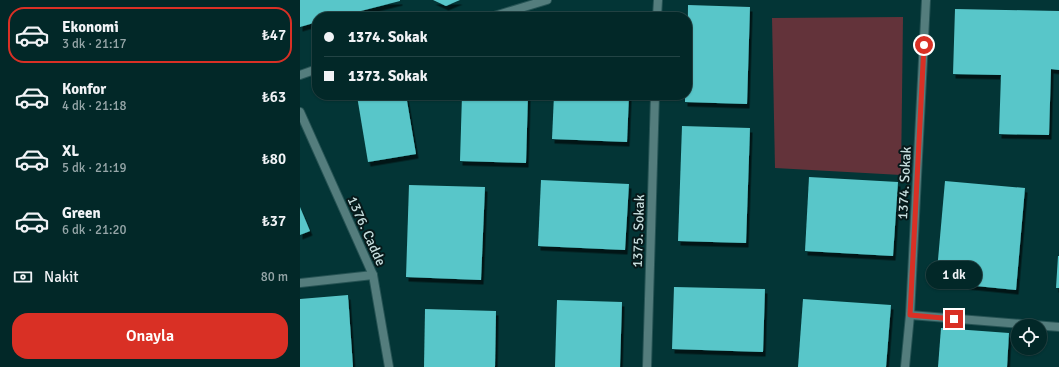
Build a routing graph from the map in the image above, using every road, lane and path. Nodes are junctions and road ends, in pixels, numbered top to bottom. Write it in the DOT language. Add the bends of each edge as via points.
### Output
graph roads {
  1 [pos="547,0"];
  2 [pos="658,0"];
  3 [pos="926,0"];
  4 [pos="507,12"];
  5 [pos="658,12"];
  6 [pos="312,70"];
  7 [pos="300,74"];
  8 [pos="655,100"];
  9 [pos="301,117"];
  10 [pos="373,275"];
  11 [pos="300,283"];
  12 [pos="910,315"];
  13 [pos="1059,327"];
  14 [pos="389,367"];
  15 [pos="647,367"];
  16 [pos="905,367"];
  1 -- 4 [label="street"];
  2 -- 5 [label="street"];
  3 -- 12 [label="street, 1374. Sokak"];
  6 -- 7 [label="street"];
  8 -- 15 [label="street, 1375. Sokak"];
  9 -- 10 [label="street, 1376. Cadde"];
  10 -- 11 [label="street"];
  10 -- 14 [label="street, 1376. Cadde"];
  12 -- 13 [label="street"];
  12 -- 16 [label="street, 1374. Sokak"];
}
